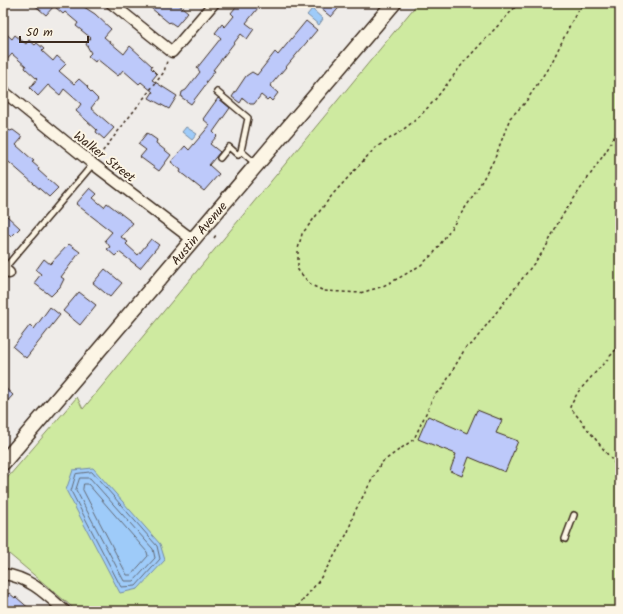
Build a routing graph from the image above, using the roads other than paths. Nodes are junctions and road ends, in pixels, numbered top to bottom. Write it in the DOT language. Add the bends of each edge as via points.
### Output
graph roads {
  1 [pos="111,3"];
  2 [pos="214,3"];
  3 [pos="394,3"];
  4 [pos="3,91"];
  5 [pos="217,92"];
  6 [pos="241,151"];
  7 [pos="220,158"];
  8 [pos="93,164"];
  9 [pos="257,164"];
  10 [pos="193,240"];
  11 [pos="5,270"];
  12 [pos="3,463"];
  13 [pos="574,515"];
  14 [pos="565,539"];
  15 [pos="3,574"];
  16 [pos="65,611"];
  1 -- 2 [label="street" via="172,52"];
  3 -- 9 [label="main road, Austin Avenue"];
  4 -- 8 [label="street, Walker Street"];
  5 -- 6 [label="lane" via="248,118"];
  6 -- 7 [label="lane" via="238,155 229,147"];
  6 -- 9 [label="lane"];
  8 -- 10 [label="street, Walker Street"];
  8 -- 11 [label="lane"];
  9 -- 10 [label="main road, Austin Avenue"];
  10 -- 12 [label="main road, Austin Avenue"];
  13 -- 14 [label="lane"];
  15 -- 16 [label="street" via="30,582"];
}
